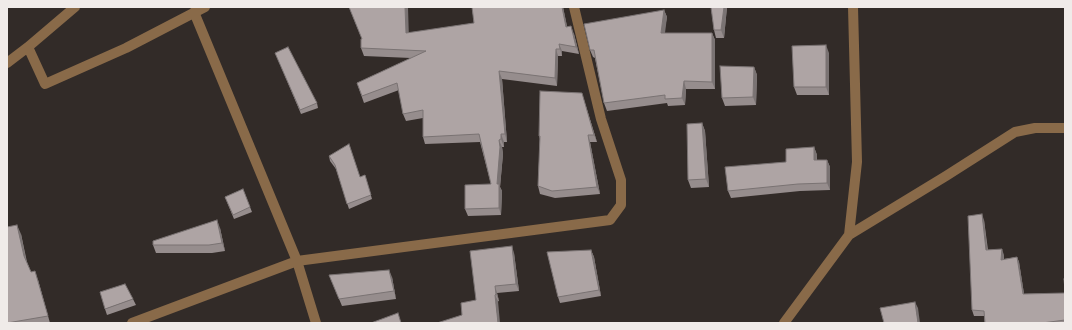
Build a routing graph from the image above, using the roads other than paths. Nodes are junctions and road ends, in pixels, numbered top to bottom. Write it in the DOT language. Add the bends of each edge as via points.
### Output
graph roads {
  1 [pos="75,7"];
  2 [pos="205,7"];
  3 [pos="574,7"];
  4 [pos="853,7"];
  5 [pos="194,12"];
  6 [pos="28,47"];
  7 [pos="7,63"];
  8 [pos="1065,128"];
  9 [pos="849,235"];
  10 [pos="297,261"];
  11 [pos="132,323"];
  12 [pos="316,323"];
  13 [pos="784,323"];
  1 -- 6 [label="street"];
  2 -- 5 [label="street"];
  3 -- 10 [label="street" via="601,119 621,180 621,205 610,220"];
  4 -- 9 [label="street" via="857,162"];
  5 -- 6 [label="street" via="126,48 45,84"];
  5 -- 10 [label="street"];
  6 -- 7 [label="street"];
  8 -- 9 [label="street" via="1035,128 1015,132"];
  9 -- 13 [label="street"];
  10 -- 11 [label="street"];
  10 -- 12 [label="street"];
}
